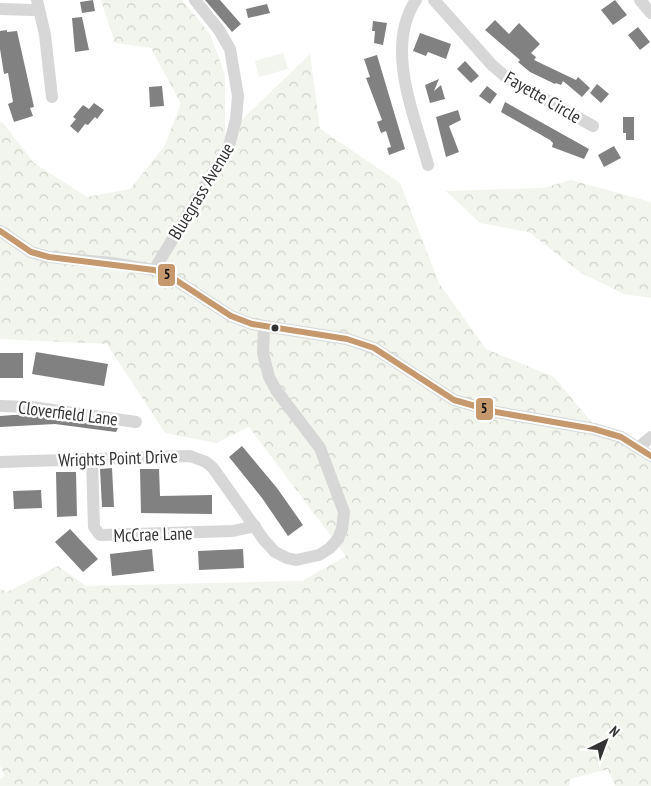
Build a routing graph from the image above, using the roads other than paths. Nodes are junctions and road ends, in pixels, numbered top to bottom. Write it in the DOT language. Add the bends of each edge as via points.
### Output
graph roads {
  1 [pos="195,0"];
  2 [pos="416,0"];
  3 [pos="434,0"];
  4 [pos="640,0"];
  5 [pos="38,4"];
  6 [pos="0,9"];
  7 [pos="651,13"];
  8 [pos="52,97"];
  9 [pos="593,126"];
  10 [pos="428,165"];
  11 [pos="0,231"];
  12 [pos="154,270"];
  13 [pos="264,327"];
  14 [pos="0,406"];
  15 [pos="136,422"];
  16 [pos="651,437"];
  17 [pos="639,447"];
  18 [pos="651,456"];
  19 [pos="92,459"];
  20 [pos="0,462"];
  21 [pos="255,526"];
  1 -- 12 [label="street, Bluegrass Avenue" via="230,49 238,96 236,119 229,146"];
  2 -- 10 [label="street" via="406,25 403,64"];
  3 -- 9 [label="street, Fayette Circle" via="507,78"];
  4 -- 7 [label="street"];
  5 -- 6 [label="street" via="32,10"];
  5 -- 8 [label="street" via="46,35"];
  11 -- 12 [label="street" via="31,252 49,257"];
  12 -- 13 [label="street" via="168,275 231,316"];
  13 -- 17 [label="street" via="356,341 390,356 435,390 454,400 496,412 594,429 621,437"];
  13 -- 21 [label="street, Wrights Point Drive" via="263,353 269,377 320,448 344,518 338,539 330,548 319,555 296,560 275,552"];
  14 -- 15 [label="street, Cloverfield Lane" via="32,407"];
  16 -- 17 [label="street"];
  17 -- 18 [label="street"];
  19 -- 20 [label="street, Wrights Point Drive"];
  19 -- 21 [label="street, Wrights Point Drive" via="182,455 206,462"];
  19 -- 21 [label="street, McCrae Lane" via="94,527 100,535 233,531"];
}
